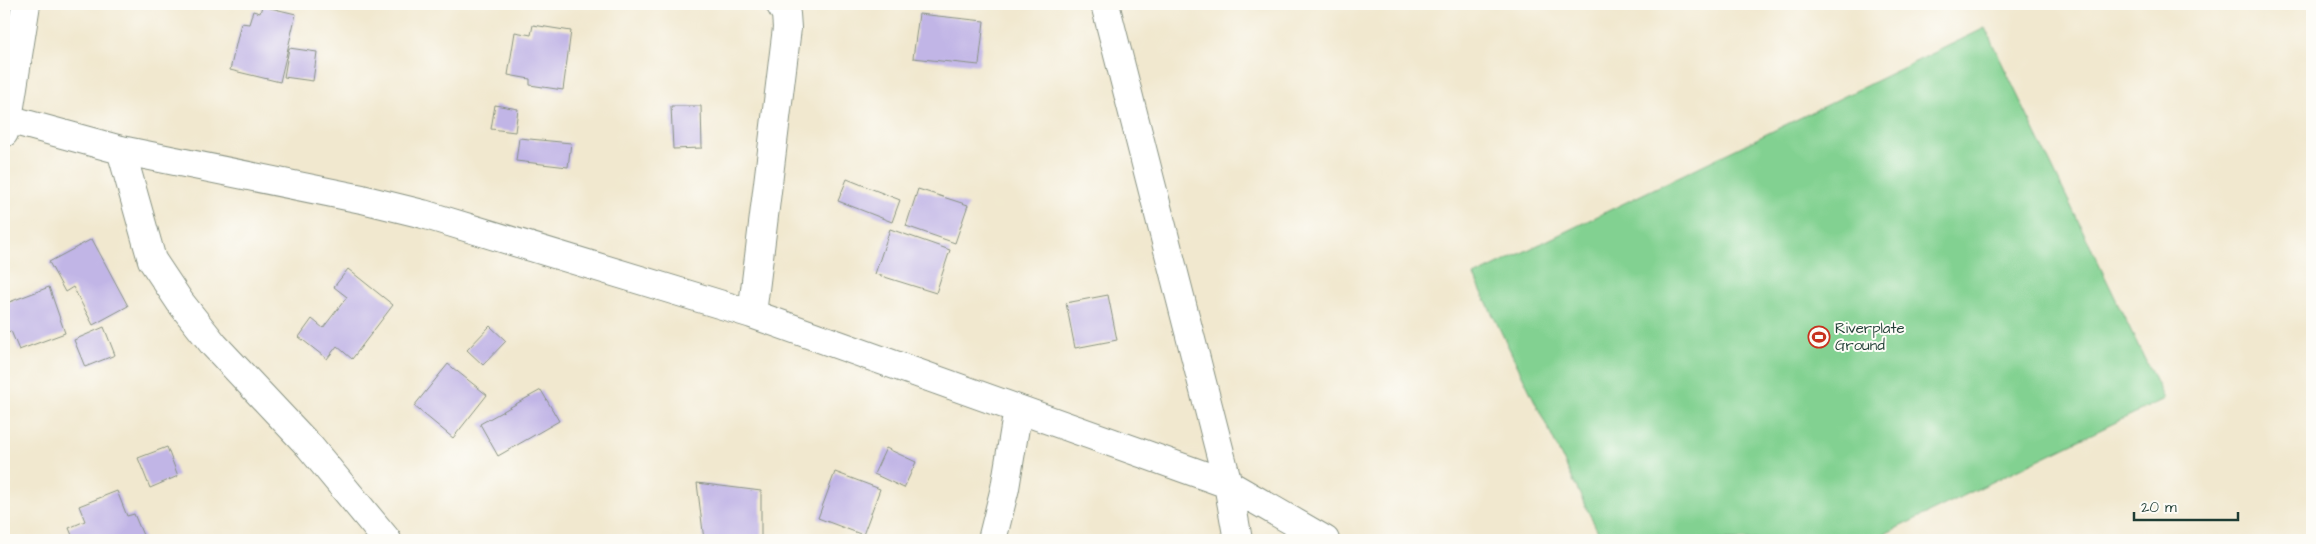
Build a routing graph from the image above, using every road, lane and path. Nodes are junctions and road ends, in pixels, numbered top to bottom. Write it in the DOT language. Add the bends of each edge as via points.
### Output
graph roads {
  1 [pos="26,4"];
  2 [pos="780,4"];
  3 [pos="1105,4"];
  4 [pos="5,123"];
  5 [pos="121,150"];
  6 [pos="752,314"];
  7 [pos="1018,409"];
  8 [pos="1228,484"];
  9 [pos="387,540"];
  10 [pos="992,540"];
  11 [pos="1238,540"];
  12 [pos="1325,540"];
  1 -- 4 [label="street"];
  2 -- 6 [label="street" via="786,14 787,28"];
  3 -- 8 [label="street"];
  4 -- 5 [label="street"];
  5 -- 6 [label="street" via="424,214"];
  5 -- 9 [label="street" via="152,260 180,302 214,345 310,447"];
  6 -- 7 [label="street"];
  7 -- 8 [label="street"];
  7 -- 10 [label="street" via="1005,488"];
  8 -- 11 [label="street"];
  8 -- 12 [label="street"];
}
